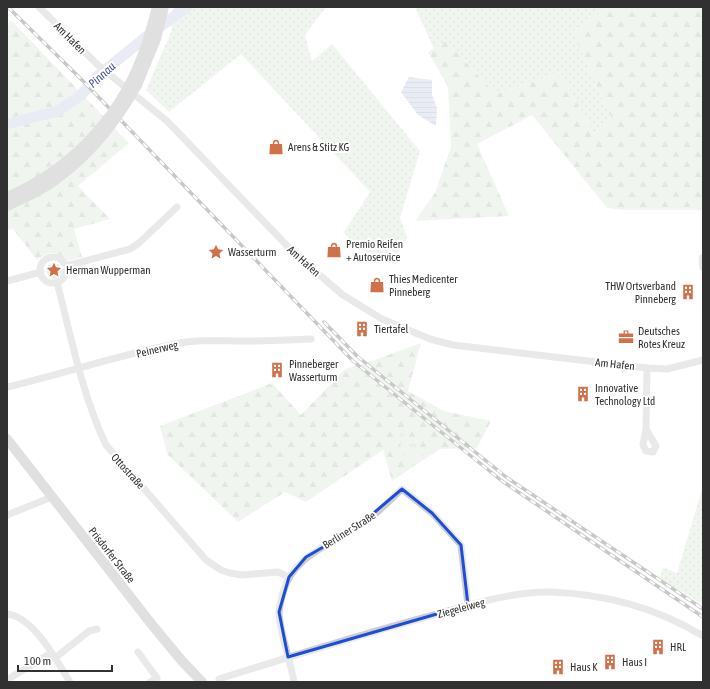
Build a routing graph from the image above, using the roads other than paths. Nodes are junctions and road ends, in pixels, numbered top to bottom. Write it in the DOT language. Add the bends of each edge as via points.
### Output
graph roads {
  1 [pos="39,7"];
  2 [pos="157,7"];
  3 [pos="164,7"];
  4 [pos="7,197"];
  5 [pos="7,206"];
  6 [pos="177,207"];
  7 [pos="703,258"];
  8 [pos="66,266"];
  9 [pos="703,268"];
  10 [pos="41,272"];
  11 [pos="7,281"];
  12 [pos="57,282"];
  13 [pos="312,339"];
  14 [pos="703,360"];
  15 [pos="79,367"];
  16 [pos="647,368"];
  17 [pos="7,387"];
  18 [pos="646,429"];
  19 [pos="7,439"];
  20 [pos="52,497"];
  21 [pos="7,515"];
  22 [pos="289,577"];
  23 [pos="468,605"];
  24 [pos="7,614"];
  25 [pos="97,628"];
  26 [pos="703,636"];
  27 [pos="138,652"];
  28 [pos="53,656"];
  29 [pos="288,657"];
  30 [pos="10,678"];
  31 [pos="219,679"];
  32 [pos="70,682"];
  33 [pos="150,682"];
  34 [pos="202,682"];
  35 [pos="294,682"];
  1 -- 16 [label="street, Am Hafen" via="99,66 168,121 295,254 343,295 382,319 430,339 453,345"];
  2 -- 4 [label="main road, bridge" via="141,60 121,100 105,123 82,148 50,174"];
  3 -- 5 [label="main road, bridge" via="156,39 138,85 110,129 58,178"];
  6 -- 8 [label="street" via="130,250"];
  7 -- 9 [label="street"];
  8 -- 10 [label="street" via="57,258 49,258 41,265"];
  8 -- 12 [label="street" via="63,278"];
  10 -- 11 [label="street"];
  10 -- 12 [label="street" via="48,282"];
  12 -- 15 [label="street, Ottostraße"];
  13 -- 15 [label="street, Peinerweg" via="175,344"];
  14 -- 16 [label="street, Am Hafen" via="667,369"];
  15 -- 17 [label="street, Peinerweg"];
  15 -- 22 [label="street, Ottostraße" via="97,426 106,445 206,560 220,570 230,573 242,575 278,572"];
  16 -- 18 [label="street, Am Hafen"];
  19 -- 20 [label="main road, Prisdorfer Straße"];
  20 -- 21 [label="street"];
  20 -- 34 [label="main road, Prisdorfer Straße" via="153,626"];
  22 -- 23 [label="street, Berliner Straße" via="306,557 356,528 402,489 432,513 461,545"];
  22 -- 29 [label="street, Berliner Straße" via="280,601 279,612"];
  23 -- 26 [label="street, Ziegeleiweg" via="550,592 612,599 667,617"];
  23 -- 29 [label="street, Ziegeleiweg"];
  24 -- 28 [label="street" via="24,619 34,628"];
  25 -- 28 [label="street"];
  27 -- 33 [label="street" via="157,678"];
  28 -- 30 [label="street"];
  28 -- 32 [label="street"];
  29 -- 31 [label="street, Ziegeleiweg"];
  29 -- 35 [label="street, Berliner Straße"];
}
